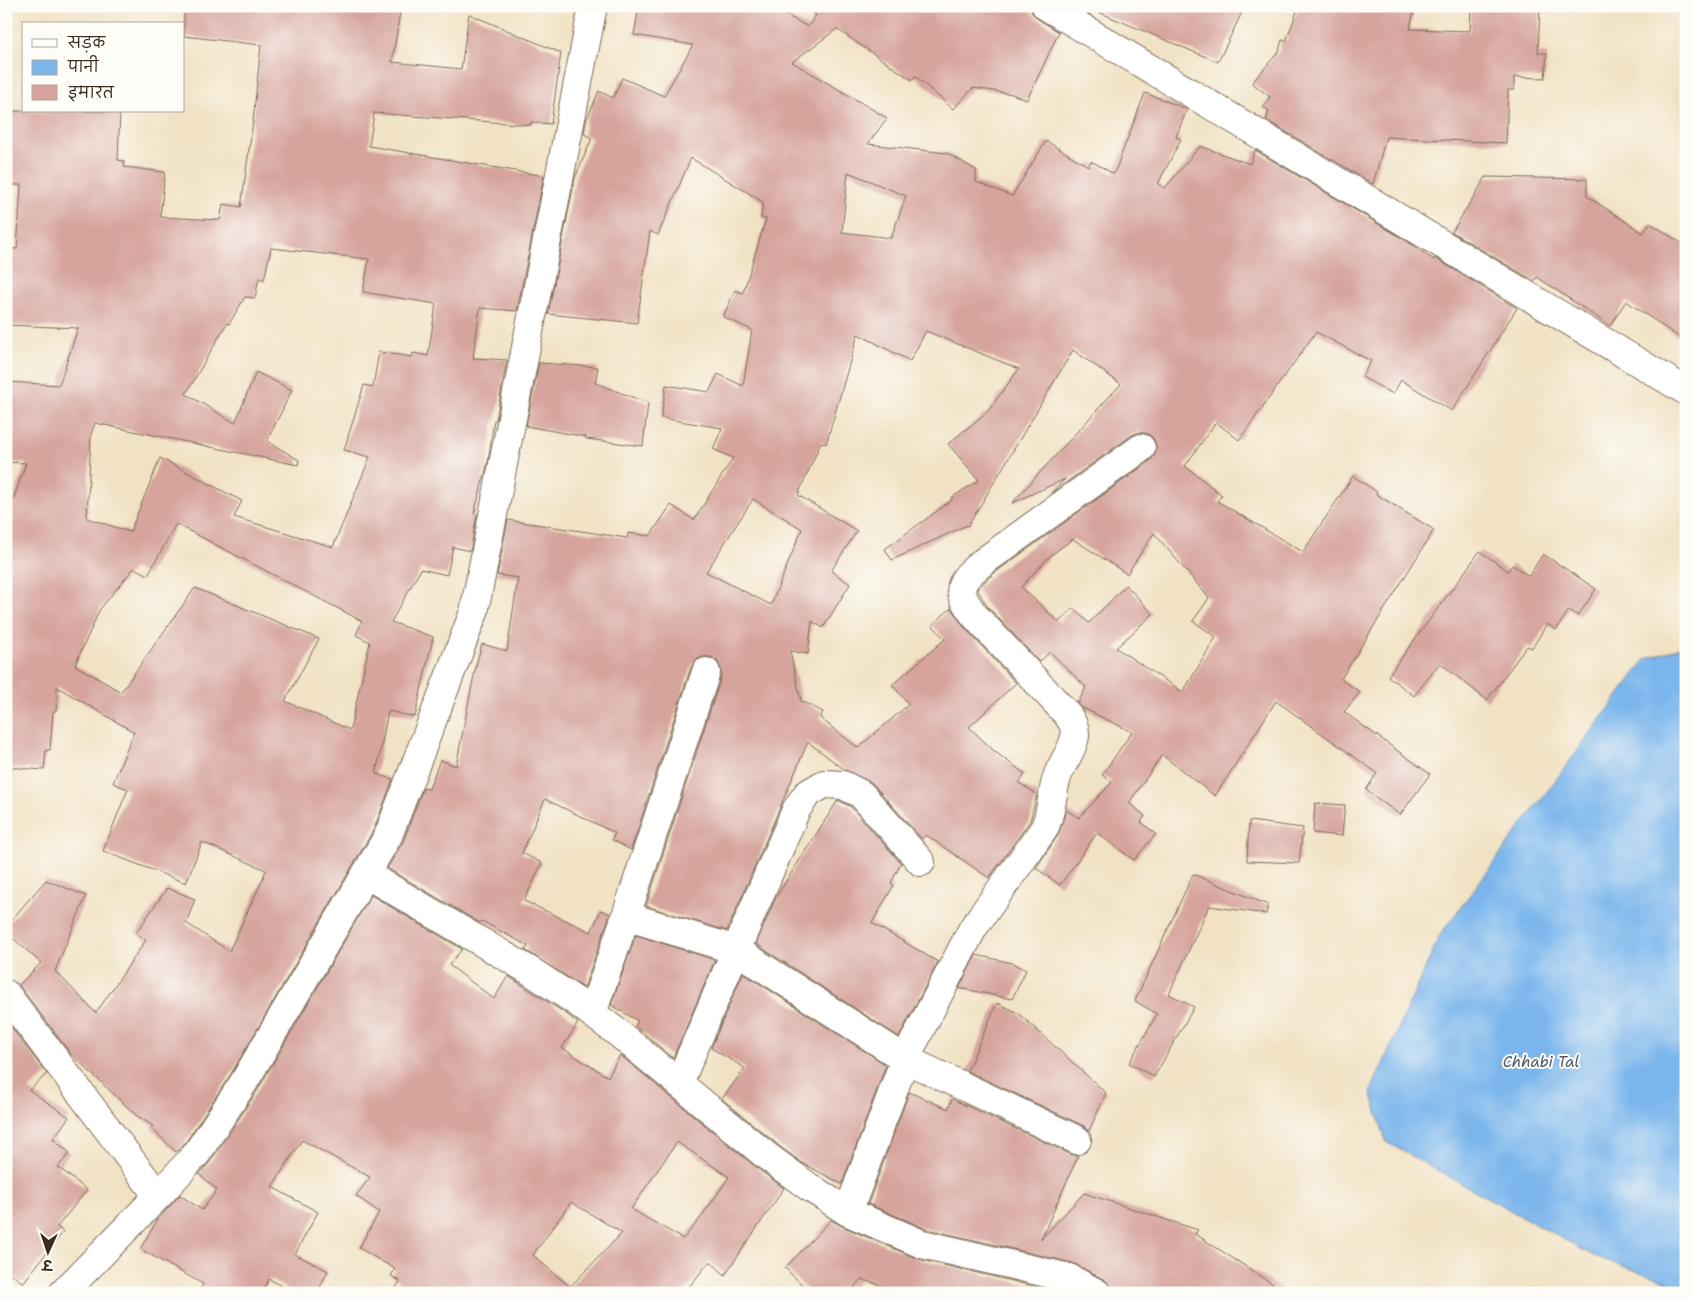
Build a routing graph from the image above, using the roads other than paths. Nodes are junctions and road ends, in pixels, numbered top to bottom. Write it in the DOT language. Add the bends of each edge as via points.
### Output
graph roads {
  1 [pos="593,6"];
  2 [pos="1046,6"];
  3 [pos="1686,391"];
  4 [pos="1141,448"];
  5 [pos="706,672"];
  6 [pos="921,862"];
  7 [pos="366,874"];
  8 [pos="626,916"];
  9 [pos="736,950"];
  10 [pos="6,994"];
  11 [pos="592,1013"];
  12 [pos="905,1058"];
  13 [pos="679,1083"];
  14 [pos="1077,1140"];
  15 [pos="158,1196"];
  16 [pos="848,1212"];
  17 [pos="63,1293"];
  18 [pos="1097,1293"];
  1 -- 7 [label="street" via="474,612 388,836"];
  2 -- 3 [label="street"];
  4 -- 12 [label="street" via="983,562 961,586 963,601 974,616 1065,712 1073,722 1075,734 1072,748 1059,772 1050,818 973,928"];
  5 -- 8 [label="street"];
  6 -- 9 [label="street" via="861,794 843,785 824,784 807,794 796,810"];
  7 -- 11 [label="street" via="532,972"];
  7 -- 15 [label="street" via="244,1082 197,1153"];
  8 -- 9 [label="street"];
  8 -- 11 [label="street"];
  9 -- 12 [label="street"];
  9 -- 13 [label="street"];
  10 -- 15 [label="street"];
  11 -- 13 [label="street"];
  12 -- 14 [label="street"];
  12 -- 16 [label="street"];
  13 -- 16 [label="street" via="768,1157"];
  15 -- 17 [label="street"];
  16 -- 18 [label="street" via="922,1244 1069,1278"];
}
